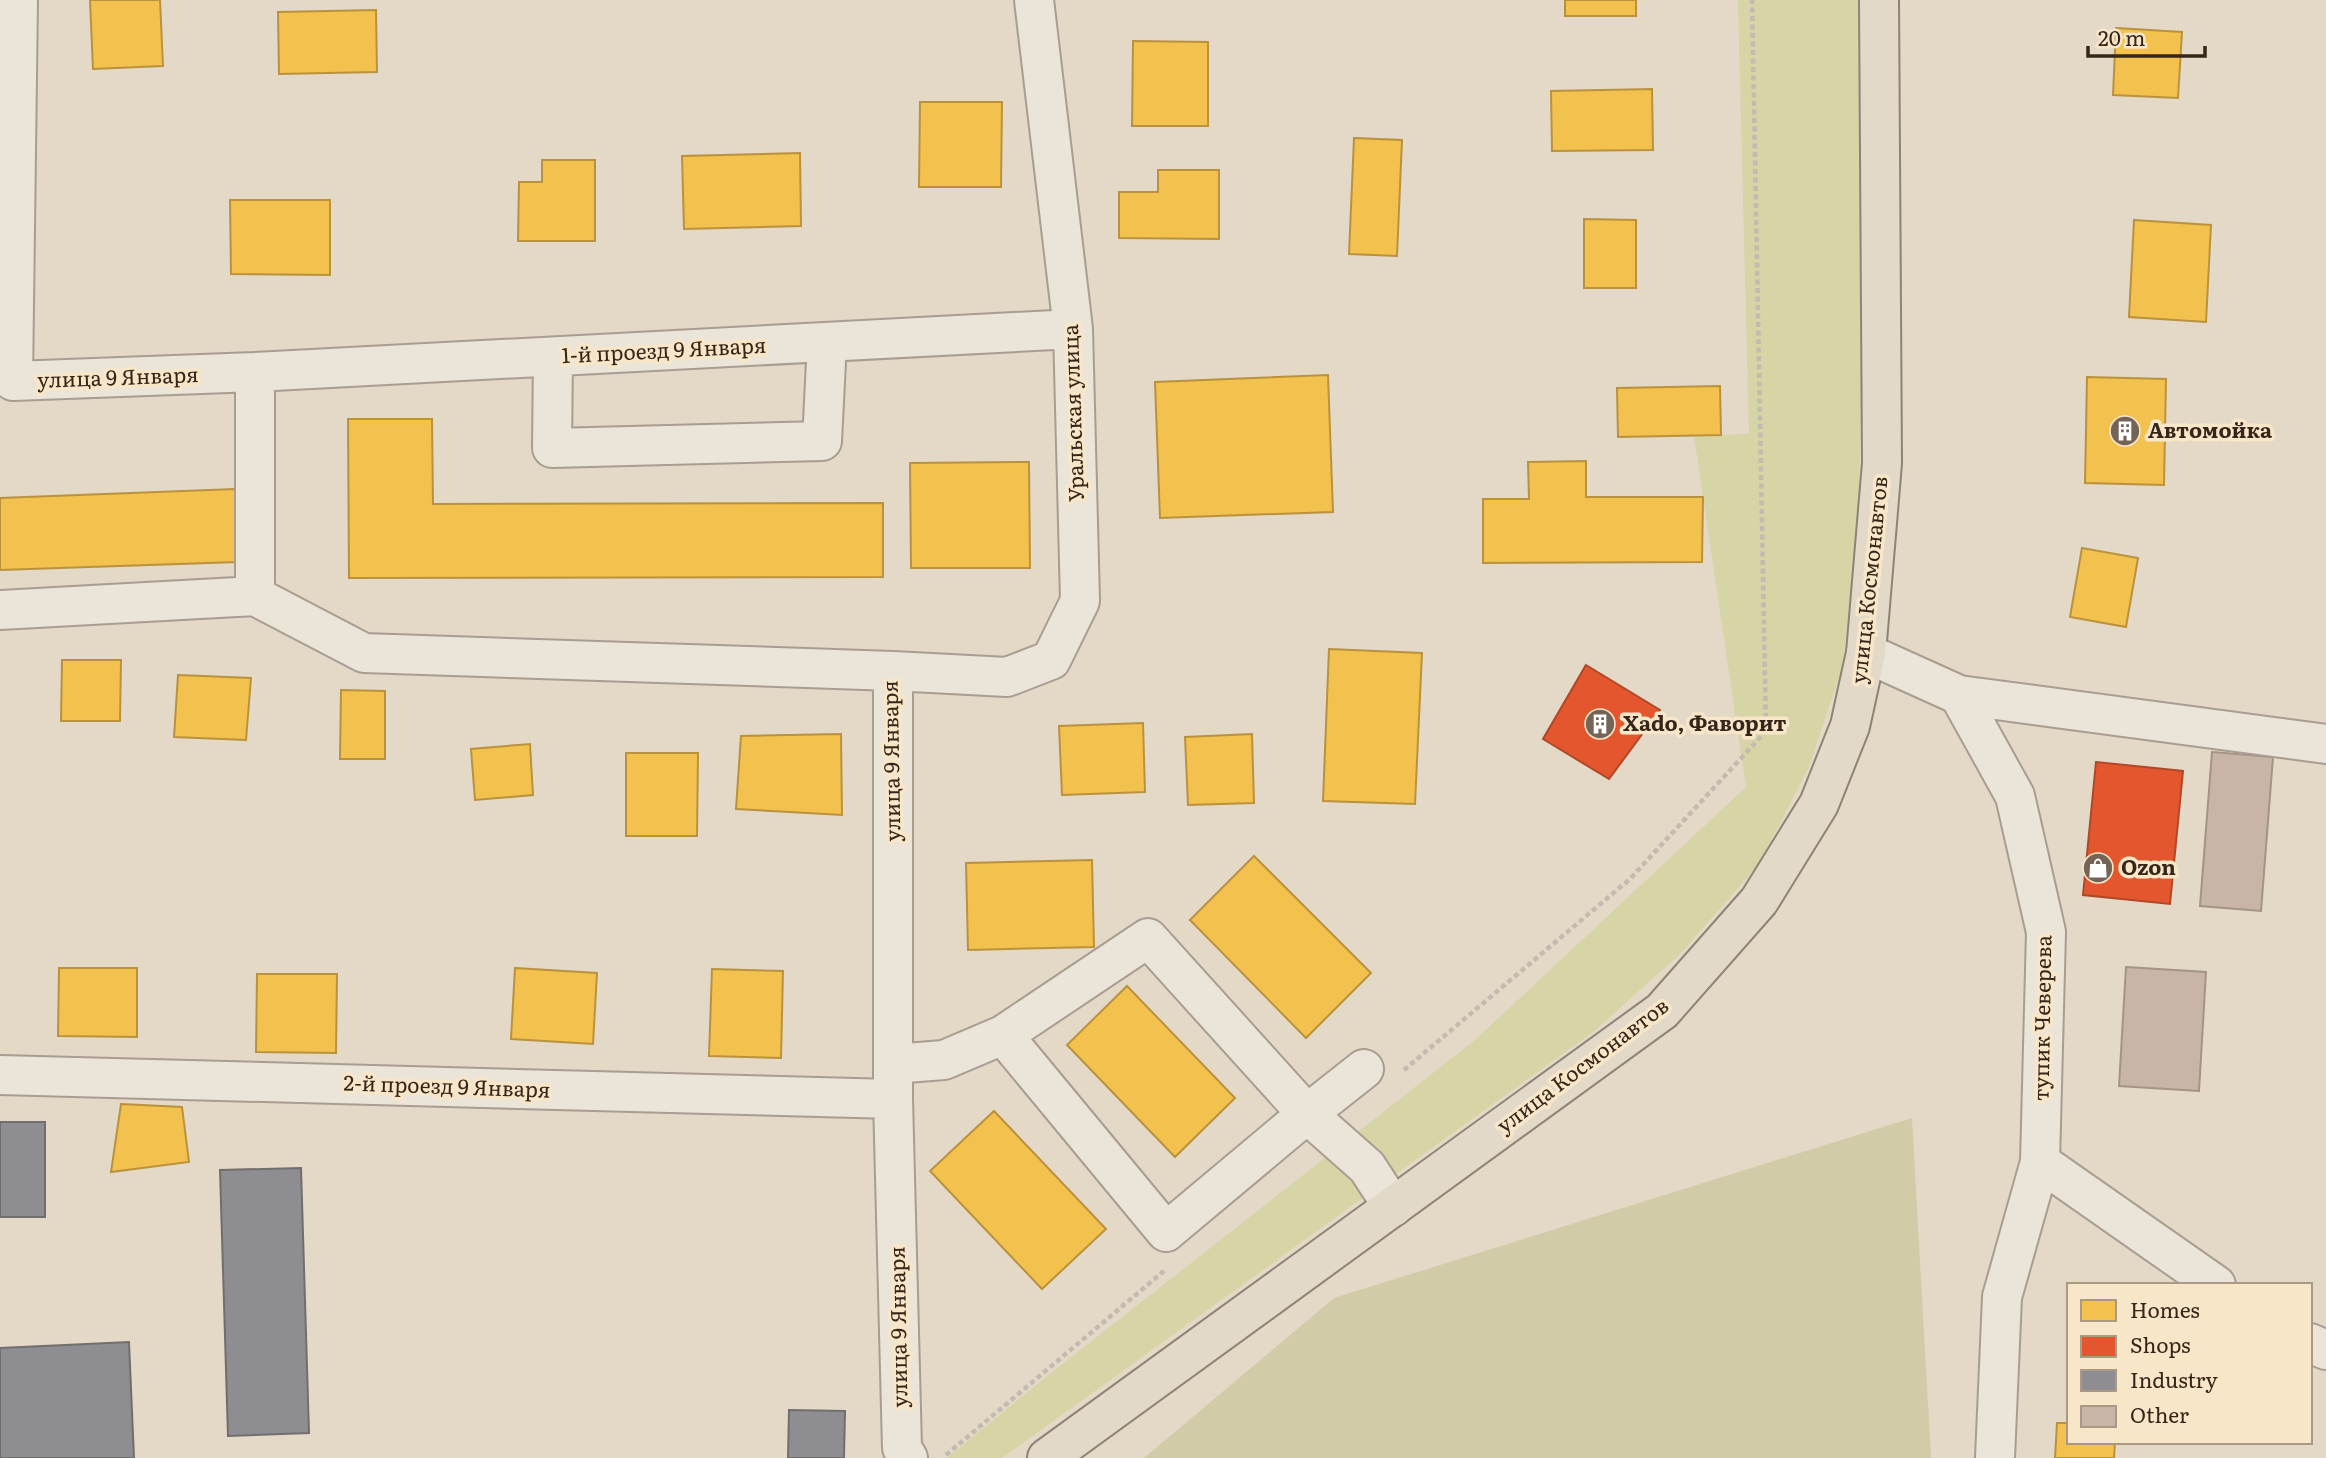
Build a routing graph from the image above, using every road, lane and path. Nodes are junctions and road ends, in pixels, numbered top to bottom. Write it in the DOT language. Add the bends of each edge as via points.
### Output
graph roads {
  1 [pos="18,0"];
  2 [pos="1034,0"];
  3 [pos="1752,0"];
  4 [pos="1879,0"];
  5 [pos="1073,329"];
  6 [pos="827,342"];
  7 [pos="553,357"];
  8 [pos="255,372"];
  9 [pos="255,596"];
  10 [pos="0,610"];
  11 [pos="1866,653"];
  12 [pos="893,670"];
  13 [pos="1959,695"];
  14 [pos="2326,744"];
  15 [pos="1003,1035"];
  16 [pos="1364,1069"];
  17 [pos="1401,1072"];
  18 [pos="0,1075"];
  19 [pos="893,1082"];
  20 [pos="1307,1114"];
  21 [pos="2040,1162"];
  22 [pos="1393,1207"];
  23 [pos="1172,1265"];
  24 [pos="2213,1283"];
  25 [pos="908,1458"];
  26 [pos="943,1458"];
  27 [pos="1047,1458"];
  28 [pos="1995,1458"];
  1 -- 8 [label="street, улица 9 Января" via="13,382"];
  2 -- 5 [label="street, Уральская улица"];
  3 -- 17 [label="path" via="1766,731 1630,879"];
  4 -- 11 [label="main road, улица Космонавтов" via="1882,463"];
  5 -- 6 [label="street, 1-й проезд 9 Января"];
  5 -- 12 [label="street, Уральская улица" via="1080,601 1051,660 1007,677"];
  6 -- 7 [label="street, 1-й проезд 9 Января"];
  6 -- 7 [label="street" via="822,441 552,448"];
  7 -- 8 [label="street, 1-й проезд 9 Января"];
  8 -- 9 [label="street"];
  9 -- 10 [label="street"];
  9 -- 12 [label="street, улица 9 Января" via="364,653"];
  11 -- 13 [label="street"];
  11 -- 22 [label="main road, улица Космонавтов" via="1850,726 1819,804 1759,901 1662,1012"];
  12 -- 19 [label="street, улица 9 Января"];
  13 -- 14 [label="street"];
  13 -- 21 [label="street, тупик Чеверева" via="2015,796 2046,932"];
  15 -- 19 [label="street, 2-й проезд 9 Января"];
  15 -- 20 [label="street, 2-й проезд 9 Января" via="1148,938"];
  15 -- 20 [label="street" via="1166,1232"];
  16 -- 20 [label="street"];
  18 -- 19 [label="street, 2-й проезд 9 Января"];
  19 -- 25 [label="street, улица 9 Января" via="902,1448"];
  20 -- 22 [label="street" via="1367,1167"];
  21 -- 24 [label="street"];
  21 -- 28 [label="street" via="2002,1297"];
  22 -- 27 [label="main road, улица Космонавтов"];
  23 -- 26 [label="path"];
}
